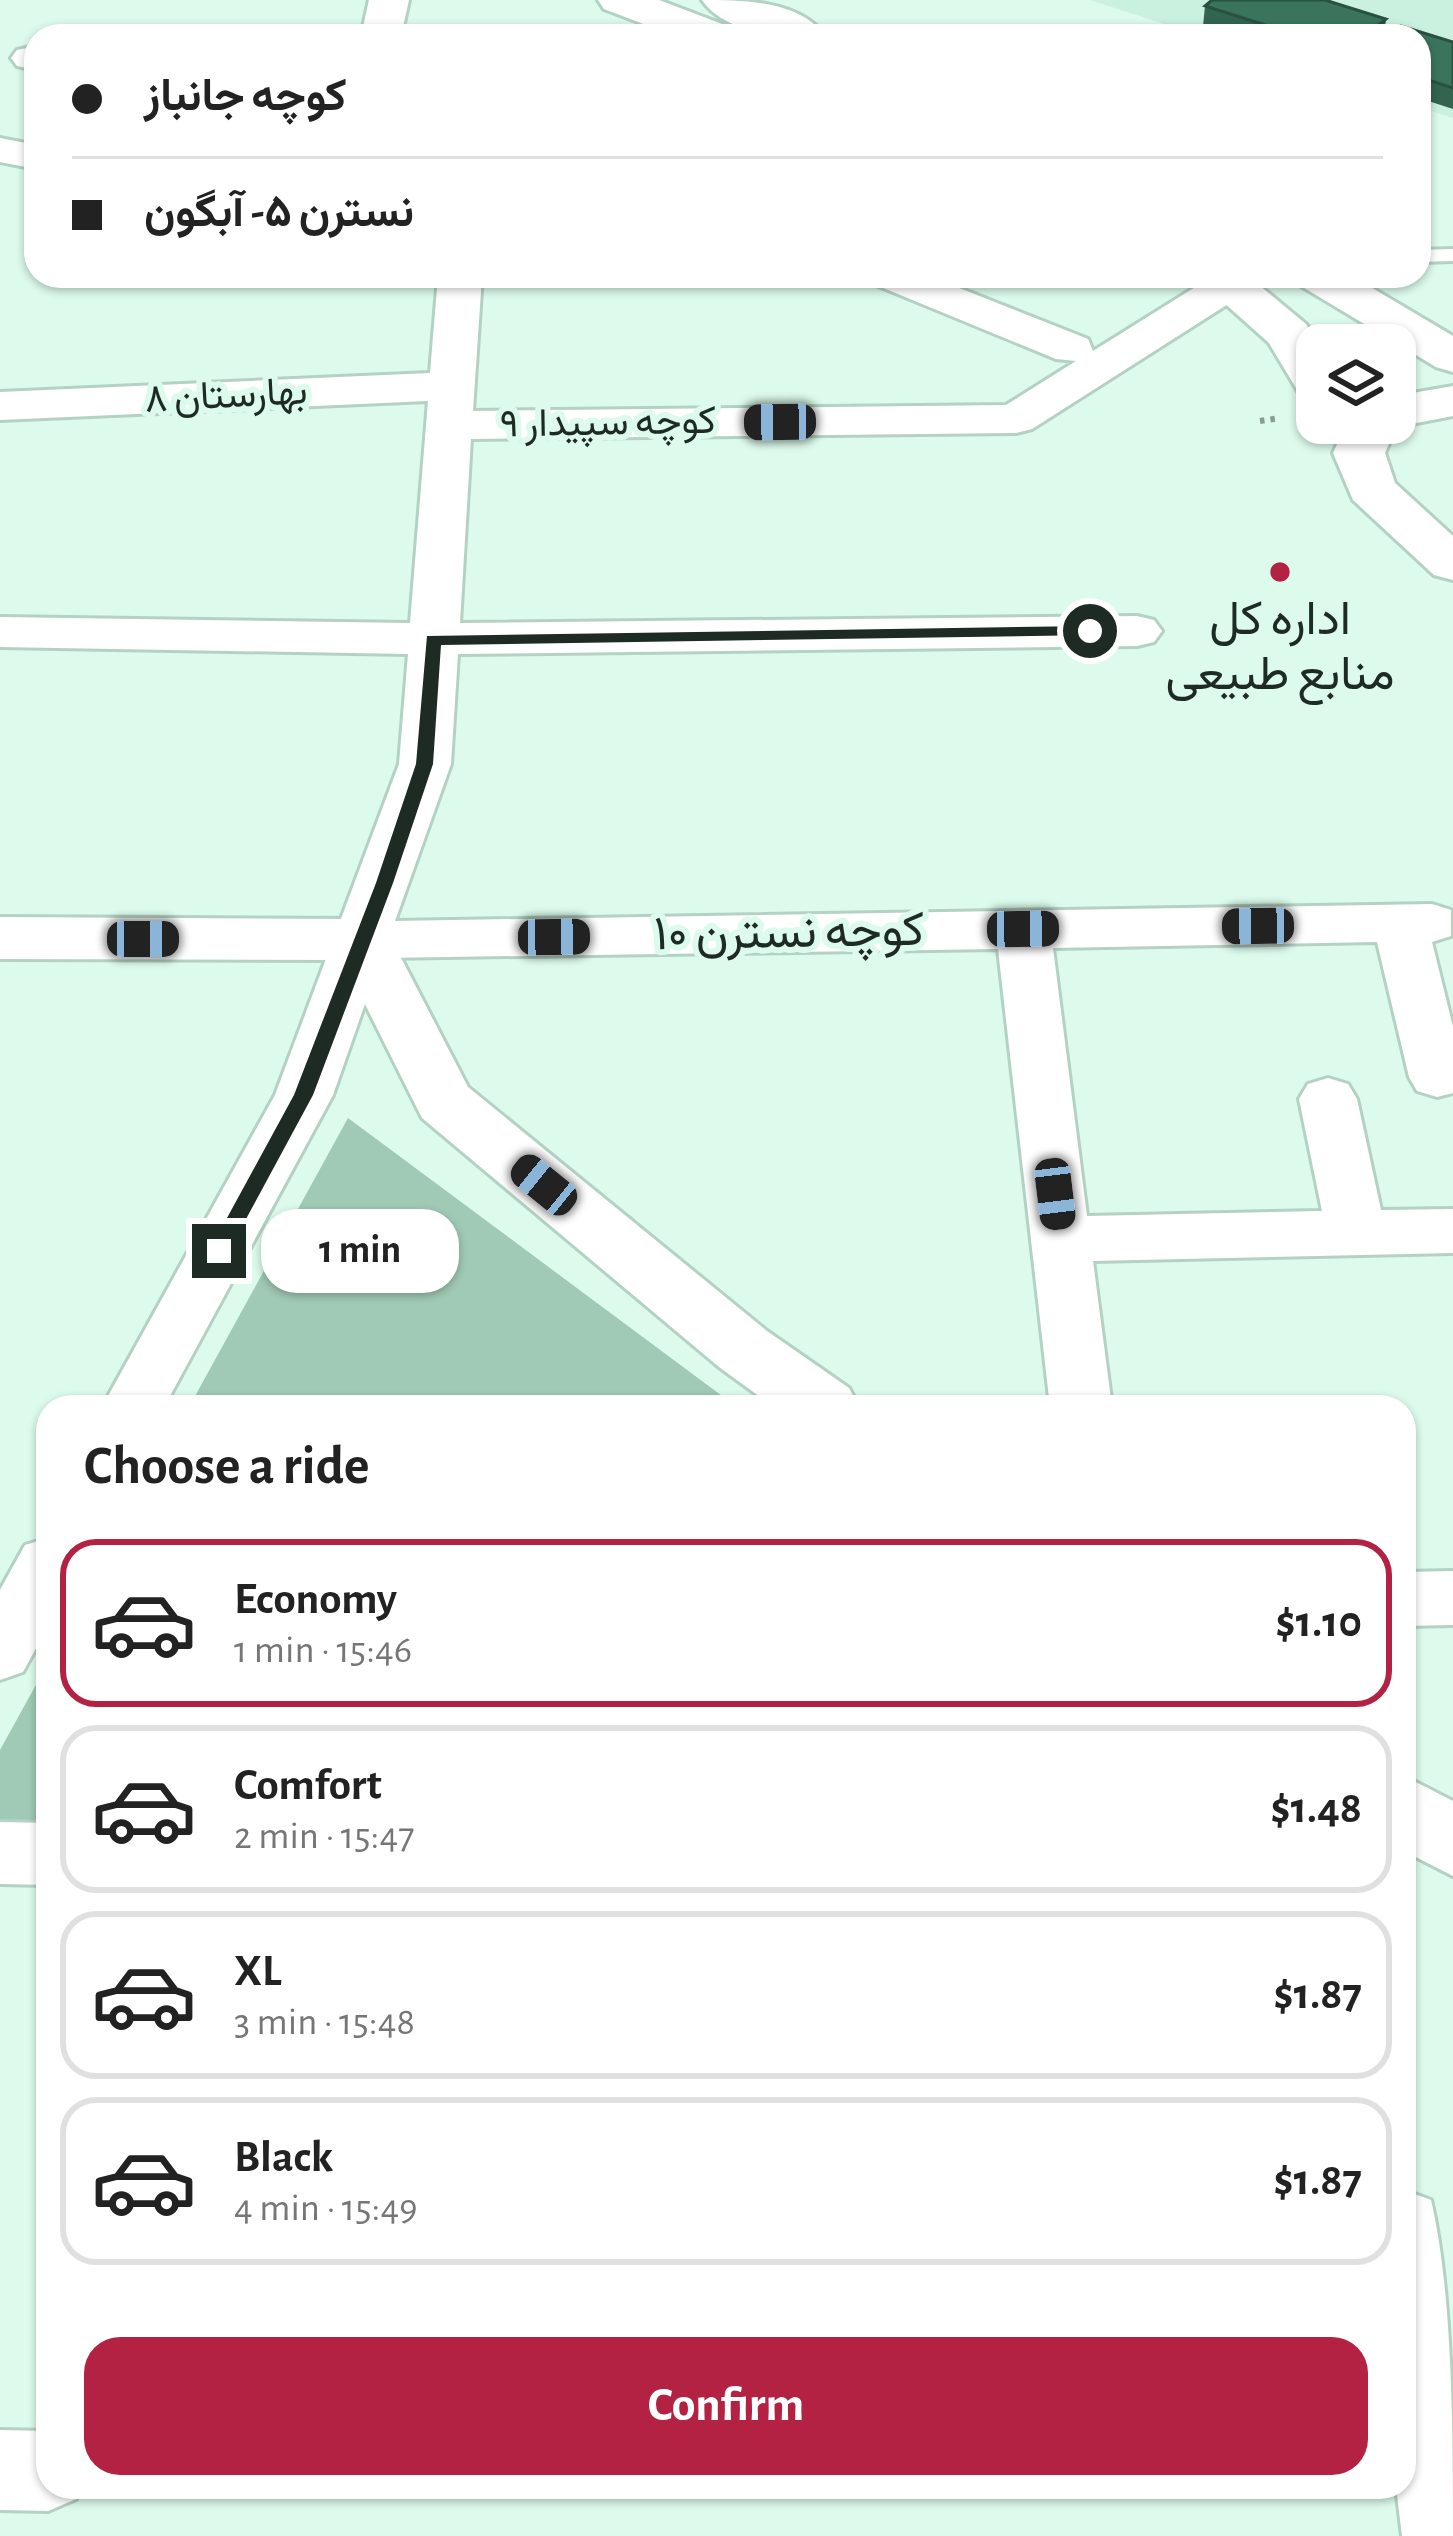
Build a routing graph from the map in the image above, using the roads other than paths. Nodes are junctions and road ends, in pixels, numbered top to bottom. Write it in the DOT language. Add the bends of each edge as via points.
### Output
graph roads {
  1 [pos="619,0"];
  2 [pos="723,0"];
  3 [pos="683,24"];
  4 [pos="776,24"];
  5 [pos="459,288"];
  6 [pos="921,288"];
  7 [pos="1212,288"];
  8 [pos="1235,288"];
  9 [pos="1338,288"];
  10 [pos="1296,346"];
  11 [pos="1072,349"];
  12 [pos="1453,357"];
  13 [pos="1453,401"];
  14 [pos="1416,405"];
  15 [pos="0,406"];
  16 [pos="450,406"];
  17 [pos="1360,444"];
  18 [pos="1453,564"];
  19 [pos="1137,631"];
  20 [pos="0,632"];
  21 [pos="433,640"];
  22 [pos="1023,929"];
  23 [pos="0,938"];
  24 [pos="363,940"];
  25 [pos="1437,1077"];
  26 [pos="1328,1099"];
  27 [pos="1453,1231"];
  28 [pos="1356,1233"];
  29 [pos="1060,1238"];
  30 [pos="141,1395"];
  31 [pos="808,1395"];
  32 [pos="1080,1395"];
  33 [pos="36,1586"];
  34 [pos="1453,1598"];
  35 [pos="1416,1599"];
  36 [pos="0,1652"];
  37 [pos="1416,1818"];
  38 [pos="1453,1844"];
  39 [pos="0,1853"];
  40 [pos="36,1854"];
  41 [pos="1416,2368"];
  42 [pos="0,2470"];
  43 [pos="36,2471"];
  44 [pos="1427,2499"];
  1 -- 3 [label="street"];
  2 -- 4 [label="street"];
  5 -- 16 [label="street"];
  6 -- 11 [label="street"];
  7 -- 16 [label="street, کوچه سپیدار ۹" via="1016,419"];
  8 -- 10 [label="street"];
  9 -- 12 [label="street"];
  13 -- 14 [label="street"];
  15 -- 16 [label="street, بهارستان ۸"];
  16 -- 21 [label="street"];
  17 -- 18 [label="street" via="1371,489"];
  19 -- 21 [label="street"];
  20 -- 21 [label="street"];
  21 -- 24 [label="street" via="424,764"];
  22 -- 24 [label="street, کوچه نسترن ۱۰"];
  22 -- 25 [label="street, کوچه نسترن ۱۰" via="1416,923"];
  22 -- 29 [label="street"];
  23 -- 24 [label="street"];
  24 -- 30 [label="street" via="304,1095"];
  24 -- 31 [label="street" via="444,1102"];
  26 -- 28 [label="street"];
  27 -- 28 [label="street"];
  28 -- 29 [label="street"];
  29 -- 32 [label="street"];
  33 -- 36 [label="street"];
  34 -- 35 [label="street"];
  37 -- 38 [label="street"];
  39 -- 40 [label="street"];
  41 -- 44 [label="street"];
  42 -- 43 [label="street"];
}
